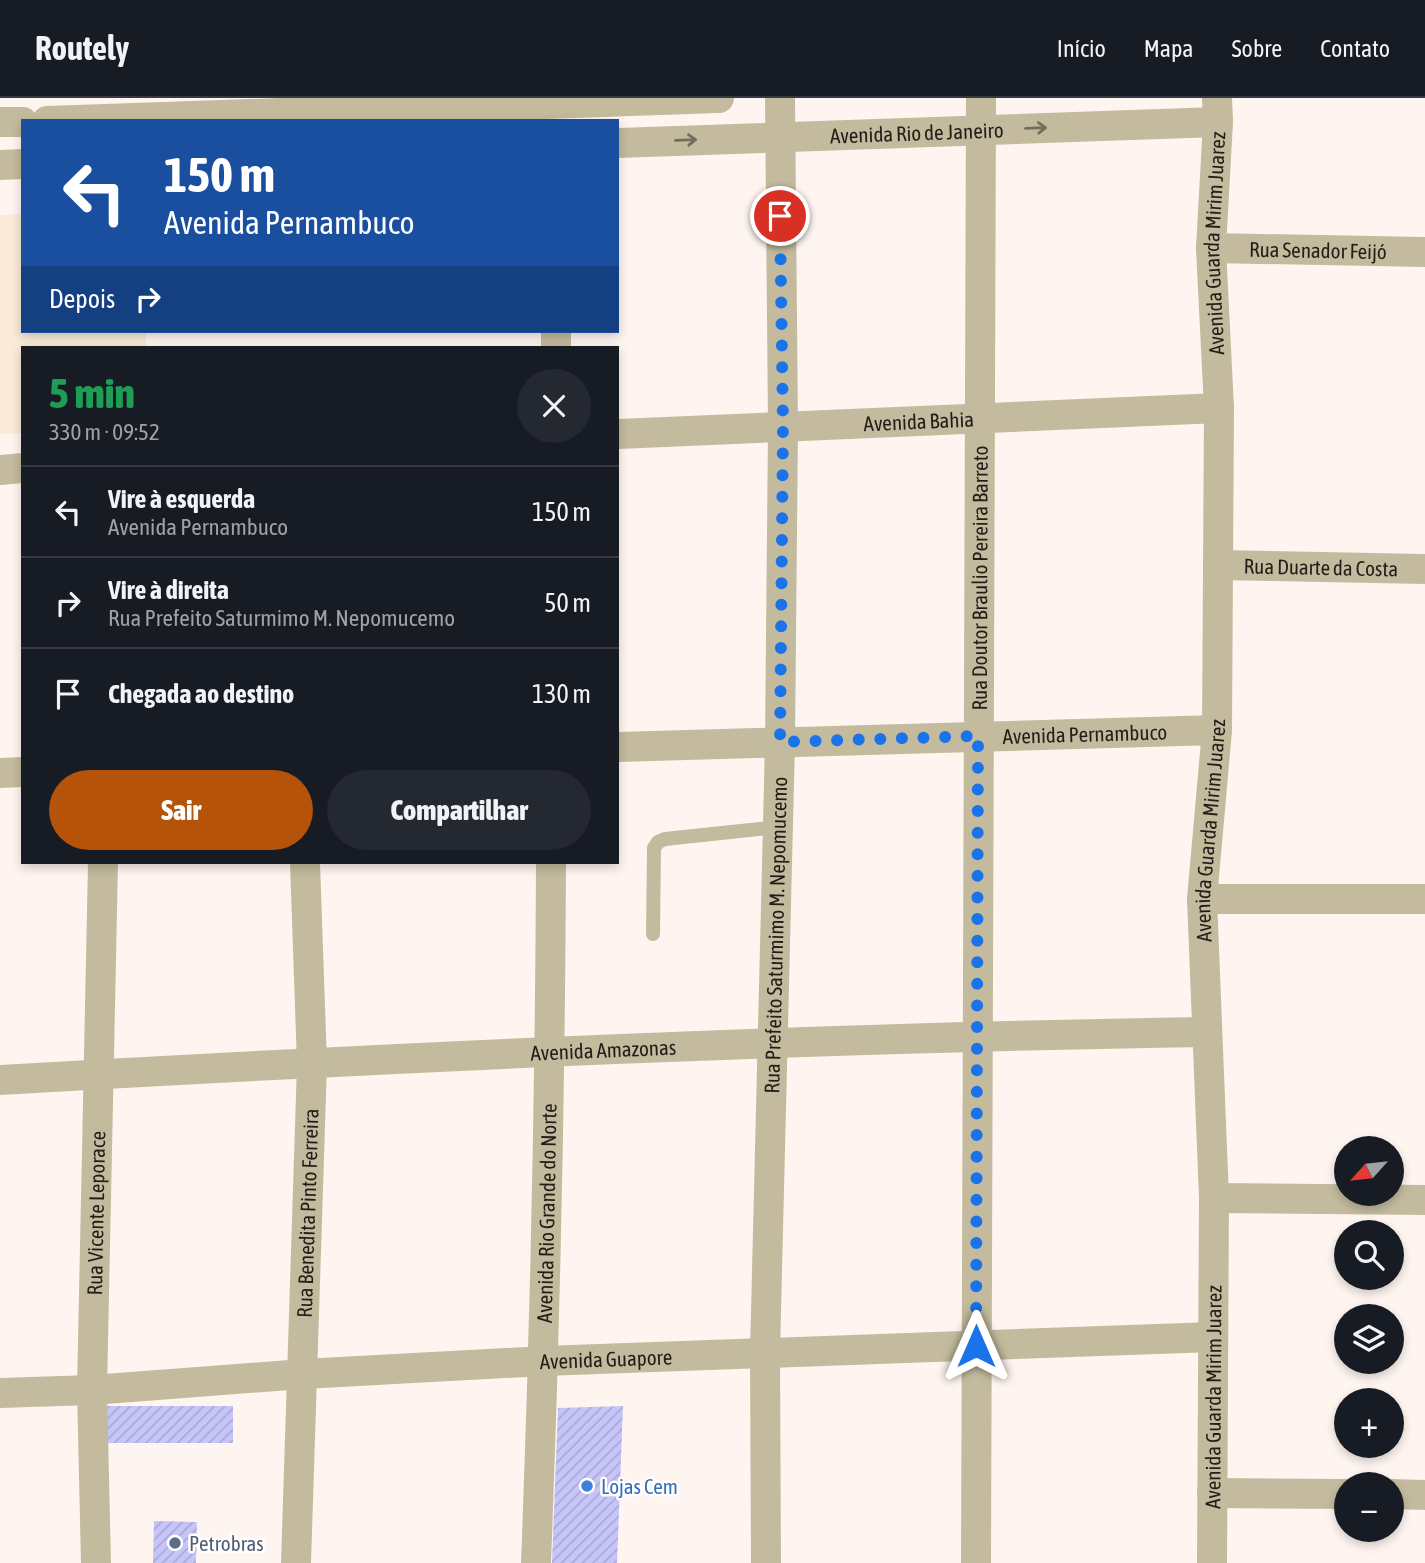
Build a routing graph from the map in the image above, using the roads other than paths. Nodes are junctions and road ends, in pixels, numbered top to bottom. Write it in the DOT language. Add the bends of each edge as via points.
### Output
graph roads {
  1 [pos="719,98"];
  2 [pos="779,98"];
  3 [pos="981,98"];
  4 [pos="559,107"];
  5 [pos="339,110"];
  6 [pos="1218,110"];
  7 [pos="137,112"];
  8 [pos="67,119"];
  9 [pos="0,122"];
  10 [pos="21,122"];
  11 [pos="981,130"];
  12 [pos="779,137"];
  13 [pos="619,143"];
  14 [pos="0,164"];
  15 [pos="21,164"];
  16 [pos="1211,248"];
  17 [pos="1425,252"];
  18 [pos="1219,408"];
  19 [pos="979,418"];
  20 [pos="783,427"];
  21 [pos="619,434"];
  22 [pos="21,468"];
  23 [pos="0,470"];
  24 [pos="1218,565"];
  25 [pos="1425,569"];
  26 [pos="1217,730"];
  27 [pos="978,736"];
  28 [pos="780,742"];
  29 [pos="619,747"];
  30 [pos="21,772"];
  31 [pos="0,773"];
  32 [pos="778,827"];
  33 [pos="103,864"];
  34 [pos="305,864"];
  35 [pos="551,864"];
  36 [pos="1202,899"];
  37 [pos="1425,899"];
  38 [pos="653,934"];
  39 [pos="1206,1032"];
  40 [pos="977,1035"];
  41 [pos="774,1043"];
  42 [pos="550,1051"];
  43 [pos="312,1064"];
  44 [pos="98,1074"];
  45 [pos="0,1080"];
  46 [pos="1214,1198"];
  47 [pos="1425,1200"];
  48 [pos="1213,1337"];
  49 [pos="976,1346"];
  50 [pos="765,1353"];
  51 [pos="544,1361"];
  52 [pos="303,1374"];
  53 [pos="92,1390"];
  54 [pos="0,1393"];
  55 [pos="1212,1493"];
  56 [pos="1334,1494"];
  57 [pos="1404,1494"];
  58 [pos="1425,1494"];
  59 [pos="96,1563"];
  60 [pos="296,1563"];
  61 [pos="536,1563"];
  62 [pos="766,1563"];
  63 [pos="976,1563"];
  64 [pos="1212,1563"];
  1 -- 4 [label="street"];
  2 -- 12 [label="street, Rua Prefeito Saturmimo M. Nepomucemo"];
  3 -- 11 [label="street, Rua Doutor Braulio Pereira Barreto"];
  4 -- 5 [label="street"];
  5 -- 7 [label="street"];
  11 -- 6 [label="street, Avenida Rio de Janeiro, one-way"];
  6 -- 16 [label="street, Avenida Guarda Mirim Juarez"];
  7 -- 8 [label="street"];
  9 -- 10 [label="street"];
  11 -- 12 [label="street, Avenida Rio de Janeiro"];
  11 -- 19 [label="street, Rua Doutor Braulio Pereira Barreto"];
  13 -- 12 [label="street, Avenida Rio de Janeiro, one-way"];
  12 -- 20 [label="street, Rua Prefeito Saturmimo M. Nepomucemo"];
  14 -- 15 [label="street"];
  16 -- 17 [label="street, Rua Senador Feijó"];
  16 -- 18 [label="street, Avenida Guarda Mirim Juarez"];
  18 -- 19 [label="street, Avenida Bahia"];
  18 -- 24 [label="street, Avenida Guarda Mirim Juarez"];
  19 -- 20 [label="street, Avenida Bahia"];
  19 -- 27 [label="street, Rua Doutor Braulio Pereira Barreto"];
  20 -- 21 [label="street, Avenida Bahia"];
  20 -- 28 [label="street, Rua Prefeito Saturmimo M. Nepomucemo"];
  22 -- 23 [label="street"];
  24 -- 25 [label="street, Rua Duarte da Costa"];
  24 -- 26 [label="street, Avenida Guarda Mirim Juarez"];
  26 -- 27 [label="street, Avenida Pernambuco"];
  26 -- 36 [label="street, Avenida Guarda Mirim Juarez"];
  27 -- 28 [label="street, Avenida Pernambuco"];
  27 -- 40 [label="street, Rua Doutor Braulio Pereira Barreto"];
  28 -- 29 [label="street, Avenida Pernambuco"];
  28 -- 32 [label="street, Rua Prefeito Saturmimo M. Nepomucemo"];
  30 -- 31 [label="street"];
  32 -- 38 [label="lane" via="658,842 654,848"];
  32 -- 41 [label="street, Rua Prefeito Saturmimo M. Nepomucemo"];
  33 -- 44 [label="street, Rua Vicente Leporace"];
  34 -- 43 [label="street, Rua Benedita Pinto Ferreira"];
  35 -- 42 [label="street, Avenida Rio Grande do Norte"];
  36 -- 37 [label="street"];
  36 -- 39 [label="street, Avenida Guarda Mirim Juarez"];
  39 -- 40 [label="street, Avenida Amazonas"];
  39 -- 46 [label="street, Avenida Guarda Mirim Juarez"];
  40 -- 41 [label="street, Avenida Amazonas"];
  40 -- 49 [label="street, Rua Doutor Braulio Pereira Barreto"];
  41 -- 42 [label="street, Avenida Amazonas"];
  41 -- 50 [label="street, Rua Prefeito Saturmimo M. Nepomucemo"];
  42 -- 43 [label="street, Avenida Amazonas"];
  42 -- 51 [label="street, Avenida Rio Grande do Norte"];
  43 -- 44 [label="street, Avenida Amazonas"];
  43 -- 52 [label="street, Rua Benedita Pinto Ferreira"];
  44 -- 45 [label="street, Avenida Amazonas"];
  44 -- 53 [label="street, Rua Vicente Leporace"];
  46 -- 47 [label="street"];
  46 -- 48 [label="street, Avenida Guarda Mirim Juarez"];
  48 -- 49 [label="street, Avenida Guapore"];
  48 -- 55 [label="street, Avenida Guarda Mirim Juarez"];
  49 -- 50 [label="street, Avenida Guapore"];
  49 -- 63 [label="street, Rua Doutor Braulio Pereira Barreto"];
  50 -- 51 [label="street, Avenida Guapore"];
  50 -- 62 [label="street, Rua Prefeito Saturmimo M. Nepomucemo"];
  51 -- 52 [label="street, Avenida Guapore"];
  51 -- 61 [label="street, Avenida Rio Grande do Norte"];
  52 -- 53 [label="street, Avenida Guapore"];
  52 -- 60 [label="street, Rua Benedita Pinto Ferreira"];
  53 -- 54 [label="street, Avenida Guapore"];
  53 -- 59 [label="street, Rua Vicente Leporace"];
  55 -- 56 [label="street"];
  55 -- 64 [label="street, Avenida Guarda Mirim Juarez"];
  57 -- 58 [label="street"];
}
